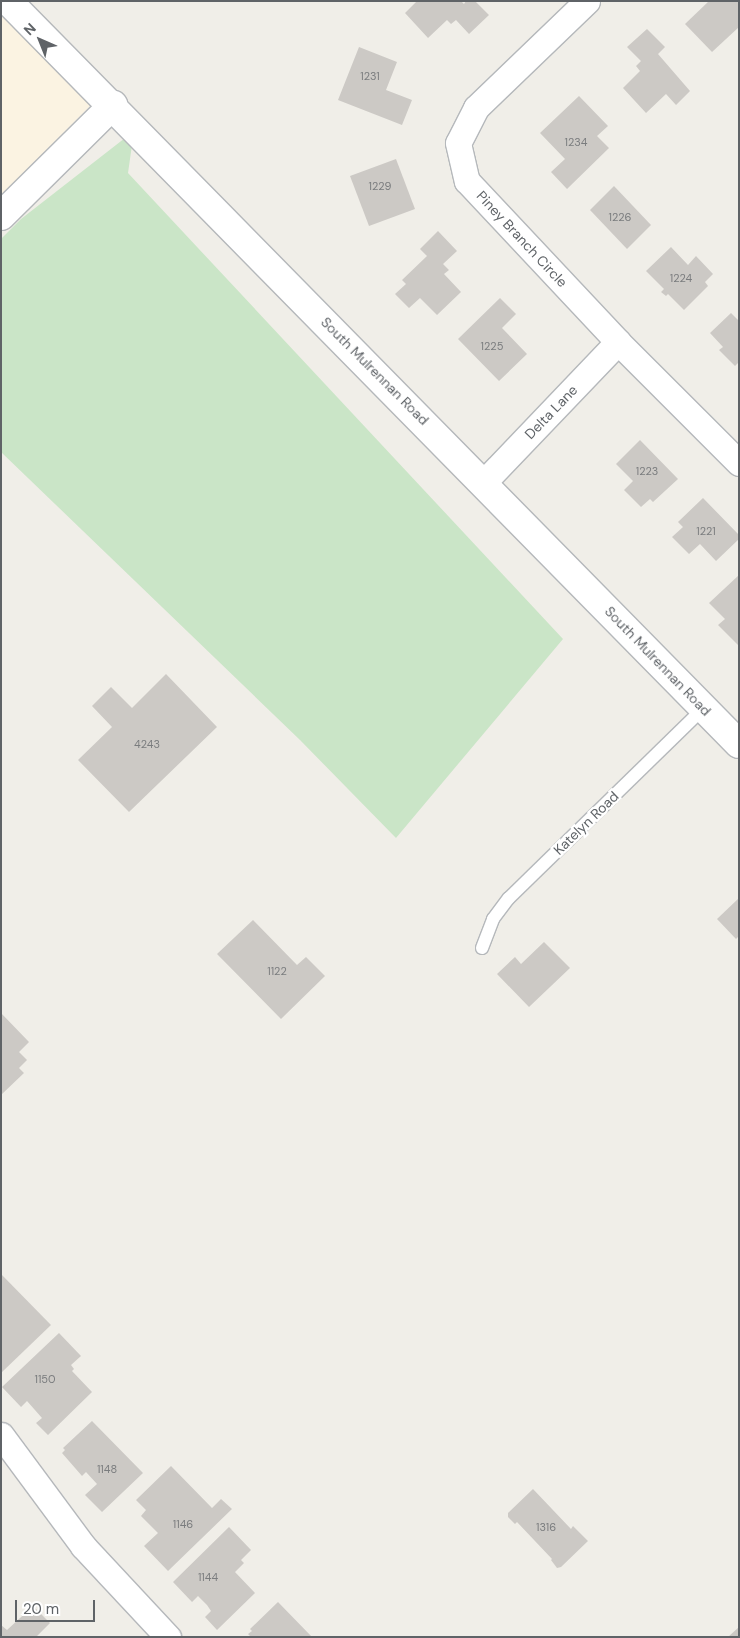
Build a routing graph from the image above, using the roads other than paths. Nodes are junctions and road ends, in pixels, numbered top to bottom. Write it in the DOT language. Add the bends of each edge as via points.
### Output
graph roads {
  1 [pos="8,1"];
  2 [pos="586,1"];
  3 [pos="113,106"];
  4 [pos="1,216"];
  5 [pos="618,342"];
  6 [pos="739,463"];
  7 [pos="484,482"];
  8 [pos="704,708"];
  9 [pos="739,744"];
  10 [pos="482,948"];
  11 [pos="1,1435"];
  12 [pos="168,1637"];
  1 -- 3 [label="street, South Mulrennan Road"];
  2 -- 5 [label="street, Piney Branch Circle" via="476,108 458,143 467,181"];
  3 -- 4 [label="street"];
  3 -- 7 [label="street, South Mulrennan Road"];
  5 -- 6 [label="street, Piney Branch Circle"];
  5 -- 7 [label="street, Delta Lane"];
  7 -- 8 [label="street, South Mulrennan Road"];
  8 -- 9 [label="street, South Mulrennan Road"];
  8 -- 10 [label="lane, Katelyn Road" via="509,898 493,919"];
  11 -- 12 [label="street" via="83,1546"];
}
